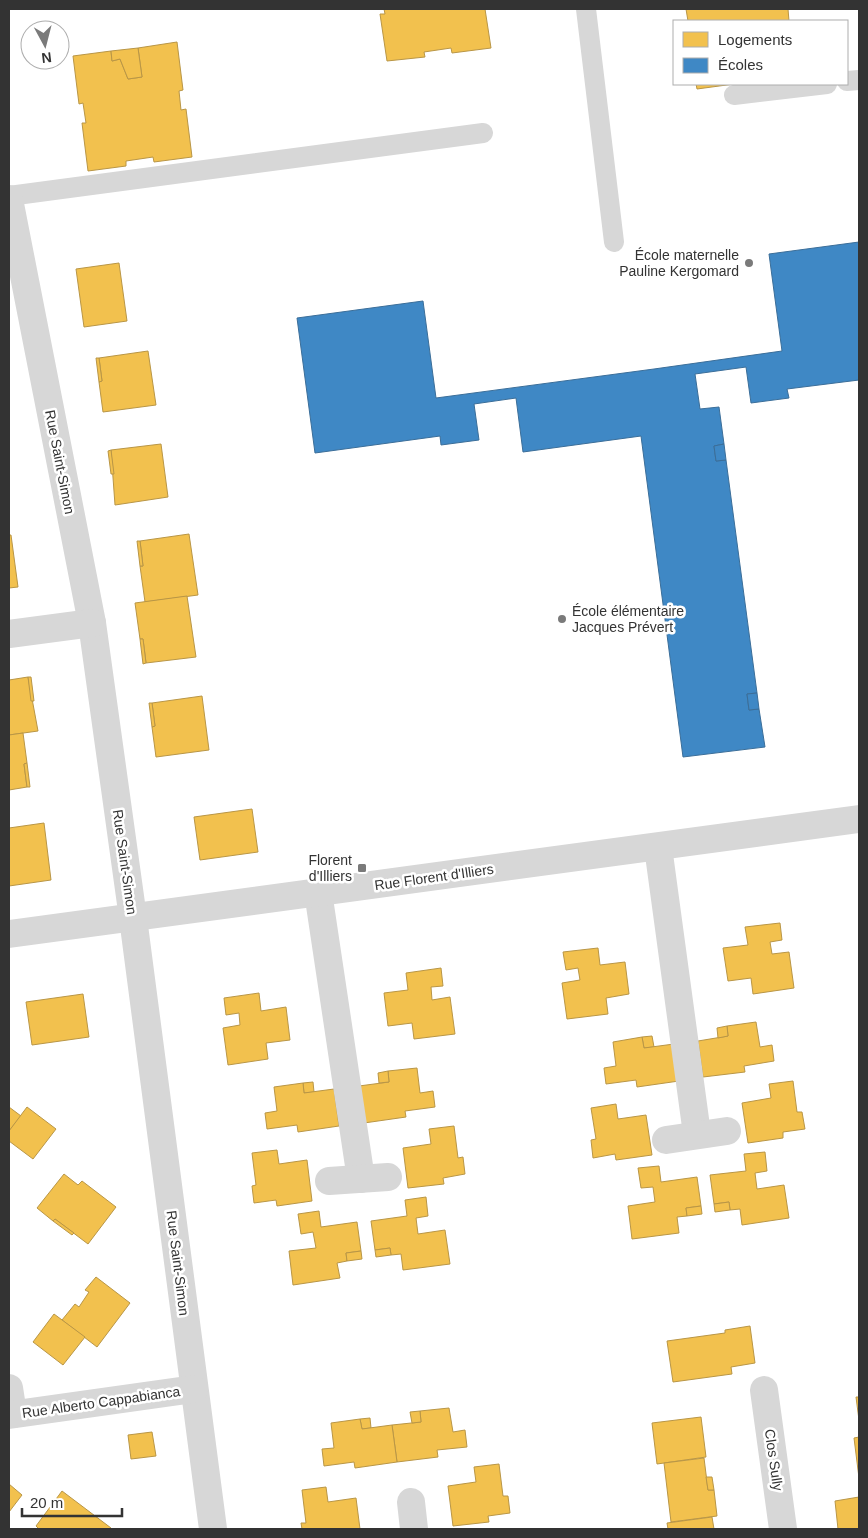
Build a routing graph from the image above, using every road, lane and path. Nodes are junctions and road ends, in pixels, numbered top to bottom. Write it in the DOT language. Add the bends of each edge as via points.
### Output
graph roads {
  1 [pos="586,9"];
  2 [pos="819,85"];
  3 [pos="734,95"];
  4 [pos="483,133"];
  5 [pos="9,198"];
  6 [pos="614,242"];
  7 [pos="92,623"];
  8 [pos="9,634"];
  9 [pos="859,819"];
  10 [pos="658,847"];
  11 [pos="318,892"];
  12 [pos="133,918"];
  13 [pos="9,934"];
  14 [pos="727,1131"];
  15 [pos="697,1134"];
  16 [pos="666,1140"];
  17 [pos="388,1177"];
  18 [pos="361,1179"];
  19 [pos="329,1181"];
  20 [pos="194,1389"];
  21 [pos="764,1390"];
  22 [pos="10,1406"];
  23 [pos="411,1502"];
  24 [pos="212,1529"];
  25 [pos="414,1529"];
  26 [pos="784,1529"];
  1 -- 6 [label="lane"];
  2 -- 3 [label="lane"];
  4 -- 5 [label="lane"];
  5 -- 7 [label="street, Rue Saint-Simon"];
  7 -- 8 [label="street"];
  7 -- 12 [label="street, Rue Saint-Simon"];
  9 -- 10 [label="street, Rue Florent d'Illiers"];
  10 -- 11 [label="street, Rue Florent d'Illiers"];
  10 -- 15 [label="street"];
  11 -- 12 [label="street, Rue Florent d'Illiers"];
  11 -- 18 [label="street"];
  12 -- 13 [label="street, Rue Florent d'Illiers"];
  12 -- 20 [label="street, Rue Saint-Simon"];
  14 -- 15 [label="street"];
  15 -- 16 [label="street"];
  17 -- 18 [label="street"];
  18 -- 19 [label="street"];
  20 -- 22 [label="street, Rue Alberto Cappabianca"];
  20 -- 24 [label="street, Rue Saint-Simon"];
  21 -- 26 [label="street, Clos Sully"];
  23 -- 25 [label="street"];
}
